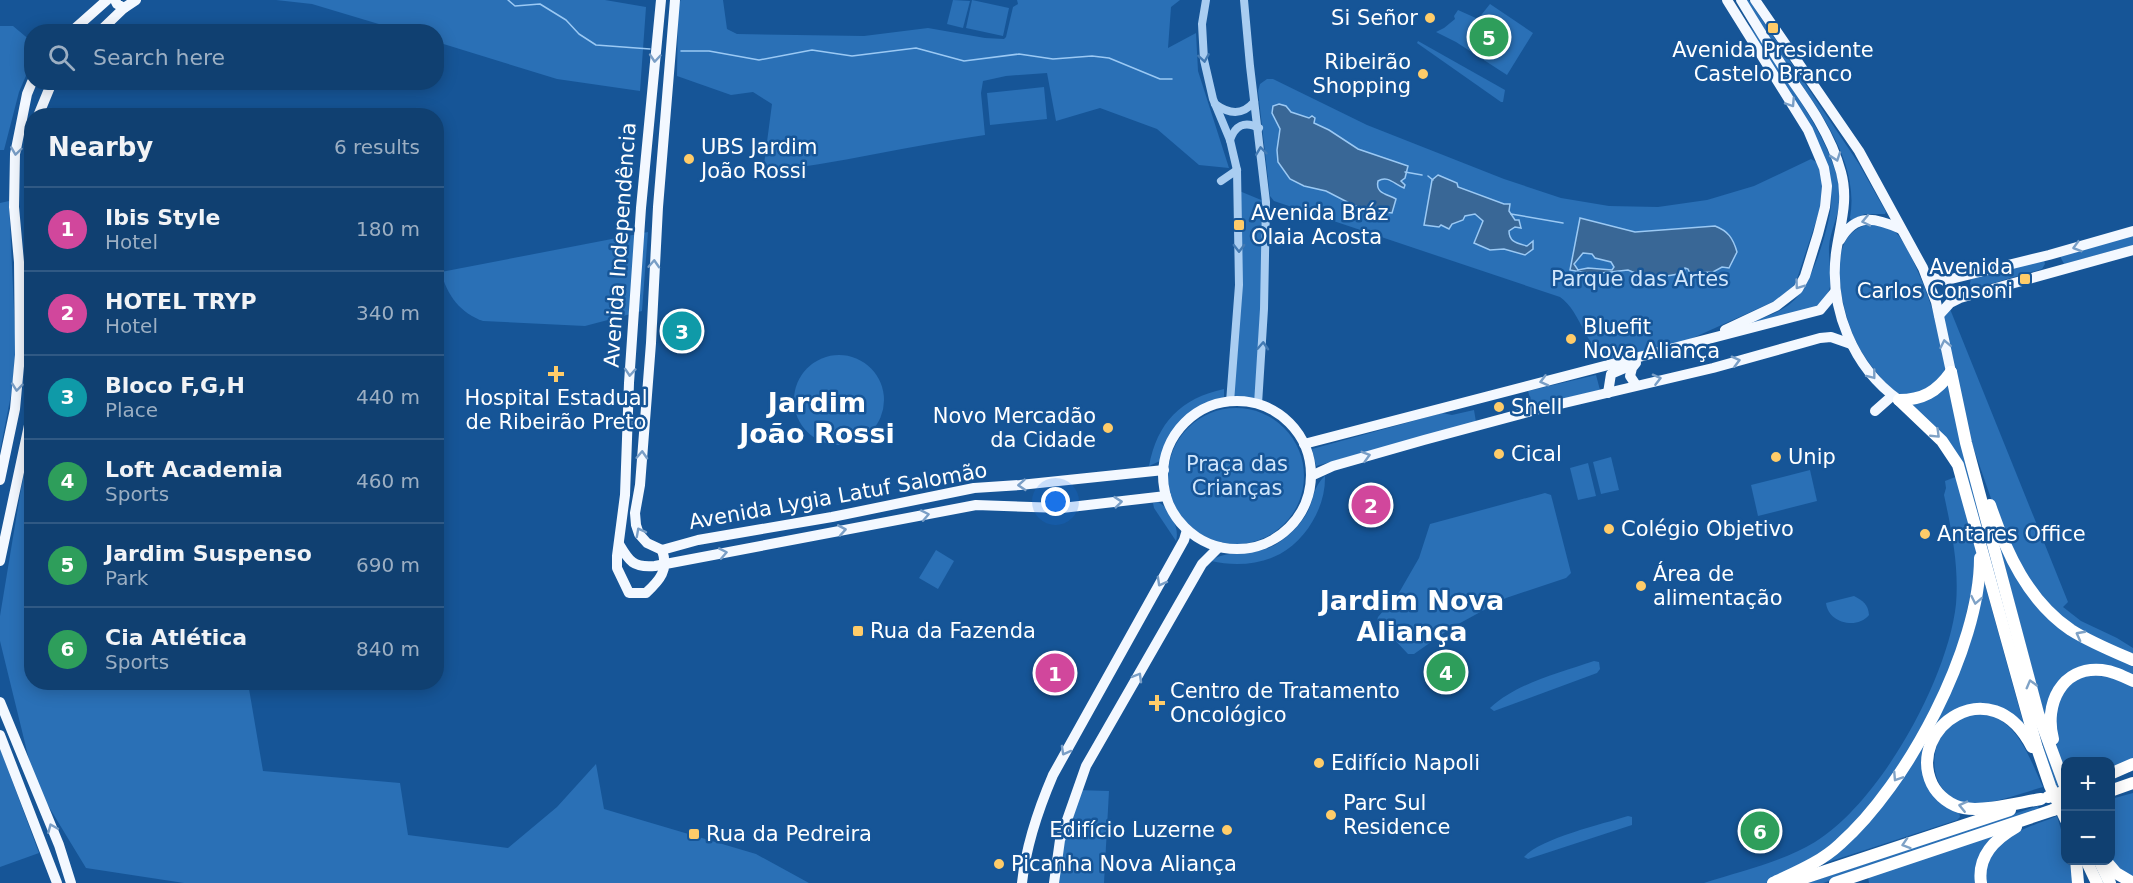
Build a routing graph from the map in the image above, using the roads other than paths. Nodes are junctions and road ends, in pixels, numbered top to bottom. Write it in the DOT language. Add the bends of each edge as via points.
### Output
graph roads {
  1 [pos="107,0"];
  2 [pos="115,0"];
  3 [pos="136,0"];
  4 [pos="661,0"];
  5 [pos="675,0"];
  6 [pos="1206,0"];
  7 [pos="1244,0"];
  8 [pos="1727,0"];
  9 [pos="1741,0"];
  10 [pos="1755,0"];
  11 [pos="124,8"];
  12 [pos="80,24"];
  13 [pos="107,24"];
  14 [pos="29,90"];
  15 [pos="49,90"];
  16 [pos="1254,102"];
  17 [pos="1214,104"];
  18 [pos="24,108"];
  19 [pos="41,108"];
  20 [pos="24,109"];
  21 [pos="1258,128"];
  22 [pos="1230,140"];
  23 [pos="1237,170"];
  24 [pos="1221,181"];
  25 [pos="1901,229"];
  26 [pos="2133,231"];
  27 [pos="1838,243"];
  28 [pos="2133,250"];
  29 [pos="1926,275"];
  30 [pos="1964,276"];
  31 [pos="1836,292"];
  32 [pos="1970,295"];
  33 [pos="1939,315"];
  34 [pos="1698,342"];
  35 [pos="1851,344"];
  36 [pos="1657,354"];
  37 [pos="1636,363"];
  38 [pos="1951,372"];
  39 [pos="1636,385"];
  40 [pos="1608,393"];
  41 [pos="1896,398"];
  42 [pos="1230,402"];
  43 [pos="1258,404"];
  44 [pos="1875,411"];
  45 [pos="1966,443"];
  46 [pos="1305,444"];
  47 [pos="24,448"];
  48 [pos="1164,470"];
  49 [pos="1311,476"];
  50 [pos="0,480"];
  51 [pos="1166,496"];
  52 [pos="867,509"];
  53 [pos="867,526"];
  54 [pos="1187,530"];
  55 [pos="1980,542"];
  56 [pos="619,544"];
  57 [pos="1219,547"];
  58 [pos="662,550"];
  59 [pos="0,561"];
  60 [pos="665,565"];
  61 [pos="2133,660"];
  62 [pos="2133,681"];
  63 [pos="0,702"];
  64 [pos="0,735"];
  65 [pos="2133,764"];
  66 [pos="2133,769"];
  67 [pos="2061,771"];
  68 [pos="2115,773"];
  69 [pos="2115,774"];
  70 [pos="2061,777"];
  71 [pos="2133,783"];
  72 [pos="2061,789"];
  73 [pos="2115,789"];
  74 [pos="2133,791"];
  75 [pos="2047,794"];
  76 [pos="2115,795"];
  77 [pos="2061,807"];
  78 [pos="2048,811"];
  79 [pos="2061,813"];
  80 [pos="2076,865"];
  81 [pos="2088,865"];
  82 [pos="2101,865"];
  83 [pos="2109,865"];
  84 [pos="57,883"];
  85 [pos="70,883"];
  86 [pos="1022,883"];
  87 [pos="1054,883"];
  88 [pos="1773,883"];
  89 [pos="1790,883"];
  90 [pos="1835,883"];
  91 [pos="1981,883"];
  92 [pos="2078,883"];
  93 [pos="2097,883"];
  94 [pos="2110,883"];
  95 [pos="2133,883"];
  1 -- 12 [label="main road"];
  2 -- 11 [label="main road"];
  3 -- 11 [label="main road"];
  4 -- 56 [label="main road, Avenida Independência, one-way" via="641,208"];
  58 -- 5 [label="main road, Avenida Independência, one-way" via="639,534 635,513"];
  6 -- 17 [label="street, one-way" via="1202,43"];
  7 -- 16 [label="street"];
  8 -- 34 [label="main road, one-way" via="1808,130 1827,186 1818,234 1806,276 1798,289 1776,306"];
  9 -- 27 [label="main road, one-way" via="1834,149 1845,190"];
  10 -- 25 [label="main road" via="1847,133"];
  11 -- 13 [label="main road"];
  14 -- 18 [label="main road, one-way"];
  15 -- 19 [label="main road"];
  16 -- 17 [label="street" via="1239,112"];
  16 -- 21 [label="street"];
  17 -- 22 [label="street"];
  20 -- 50 [label="main road, one-way" via="15,154 14,207 20,355 15,409"];
  21 -- 22 [label="street" via="1239,125"];
  43 -- 21 [label="street, one-way" via="1266,202"];
  22 -- 23 [label="street"];
  23 -- 24 [label="street"];
  23 -- 42 [label="street, one-way" via="1239,285"];
  25 -- 27 [label="main road, one-way" via="1882,220 1865,220 1845,231"];
  25 -- 29 [label="main road"];
  26 -- 30 [label="main road, one-way"];
  27 -- 31 [label="main road"];
  28 -- 32 [label="main road"];
  29 -- 30 [label="main road" via="1943,280"];
  29 -- 33 [label="main road"];
  30 -- 32 [label="main road"];
  31 -- 34 [label="main road" via="1820,310"];
  31 -- 35 [label="main road"];
  32 -- 33 [label="main road" via="1950,303"];
  38 -- 33 [label="main road, one-way"];
  34 -- 36 [label="main road"];
  39 -- 35 [label="main road, one-way" via="1820,338 1831,337"];
  35 -- 41 [label="main road, one-way" via="1875,379"];
  36 -- 37 [label="main road"];
  36 -- 46 [label="main road, one-way"];
  37 -- 39 [label="main road" via="1630,376"];
  37 -- 40 [label="main road" via="1611,374"];
  38 -- 41 [label="highway" via="1939,387 1923,397"];
  38 -- 45 [label="highway"];
  39 -- 40 [label="main road"];
  49 -- 40 [label="main road, one-way" via="1399,447"];
  41 -- 44 [label="main road"];
  41 -- 55 [label="highway, one-way" via="1954,456"];
  42 -- 43 [label="main road"];
  42 -- 48 [label="main road" via="1215,405 1190,419 1172,442"];
  43 -- 46 [label="main road" via="1286,419"];
  61 -- 45 [label="highway, one-way" via="2071,630 2038,599 2009,554"];
  70 -- 45 [label="highway, one-way" via="2040,720"];
  46 -- 49 [label="main road"];
  47 -- 59 [label="main road"];
  48 -- 51 [label="main road"];
  48 -- 52 [label="main road, Avenida Lygia Latuf Salomão, one-way" via="987,486"];
  49 -- 57 [label="main road" via="1308,497 1299,516 1275,539 1238,549"];
  53 -- 51 [label="main road, Avenida Lygia Latuf Salomão, one-way" via="976,505 1062,508"];
  51 -- 54 [label="main road"];
  52 -- 53 [label="main road"];
  52 -- 58 [label="main road, Avenida Lygia Latuf Salomão"];
  60 -- 53 [label="main road, Avenida Lygia Latuf Salomão, one-way"];
  54 -- 57 [label="main road"];
  54 -- 86 [label="main road, one-way" via="1055,770 1037,813"];
  55 -- 75 [label="highway"];
  55 -- 88 [label="highway, one-way" via="1978,592 1958,663 1908,758 1869,815 1840,844"];
  56 -- 60 [label="main road" via="636,565"];
  56 -- 60 [label="main road, Avenida Independência" via="617,568 629,593 646,593"];
  87 -- 57 [label="main road, one-way" via="1060,840 1086,766 1202,564"];
  58 -- 60 [label="main road"];
  62 -- 67 [label="highway" via="2110,671 2089,670 2073,676 2058,691 2050,725"];
  85 -- 63 [label="main road, one-way" via="59,845"];
  64 -- 84 [label="main road"];
  65 -- 68 [label="highway"];
  66 -- 69 [label="highway"];
  71 -- 73 [label="highway"];
  72 -- 75 [label="highway, bridge"];
  74 -- 76 [label="highway"];
  75 -- 75 [label="highway, one-way" via="1972,809 1947,801 1933,786 1928,770 1929,752 1937,734 1949,720 1966,711 1983,708 2000,712 2023,732"];
  75 -- 79 [label="highway"];
  75 -- 89 [label="highway, one-way"];
  77 -- 78 [label="highway, bridge"];
  78 -- 90 [label="highway"];
  78 -- 91 [label="highway" via="2003,835 1991,846 1982,866"];
  80 -- 92 [label="highway"];
  81 -- 93 [label="highway"];
  82 -- 94 [label="highway"];
  83 -- 95 [label="highway"];
}
